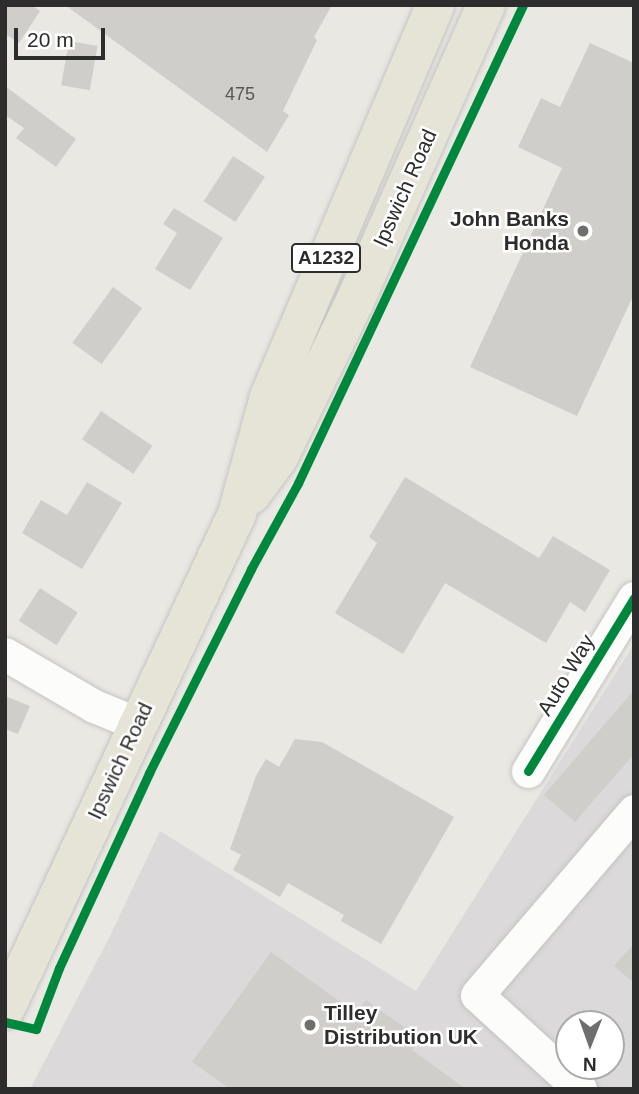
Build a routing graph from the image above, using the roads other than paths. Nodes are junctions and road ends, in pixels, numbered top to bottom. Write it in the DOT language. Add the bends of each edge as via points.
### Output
graph roads {
  1 [pos="435,5"];
  2 [pos="486,5"];
  3 [pos="237,513"];
  4 [pos="634,598"];
  5 [pos="5,654"];
  6 [pos="138,724"];
  7 [pos="528,771"];
  8 [pos="634,811"];
  9 [pos="5,1010"];
  10 [pos="580,1089"];
  1 -- 3 [label="main road, Ipswich Road / A1232" via="269,397"];
  2 -- 3 [label="main road, Ipswich Road / A1232" via="355,301 279,457"];
  3 -- 6 [label="main road, Ipswich Road / A1232"];
  4 -- 7 [label="street, Auto Way"];
  5 -- 6 [label="street" via="93,706"];
  6 -- 9 [label="main road, Ipswich Road / A1232"];
  8 -- 10 [label="street" via="477,995"];
}
